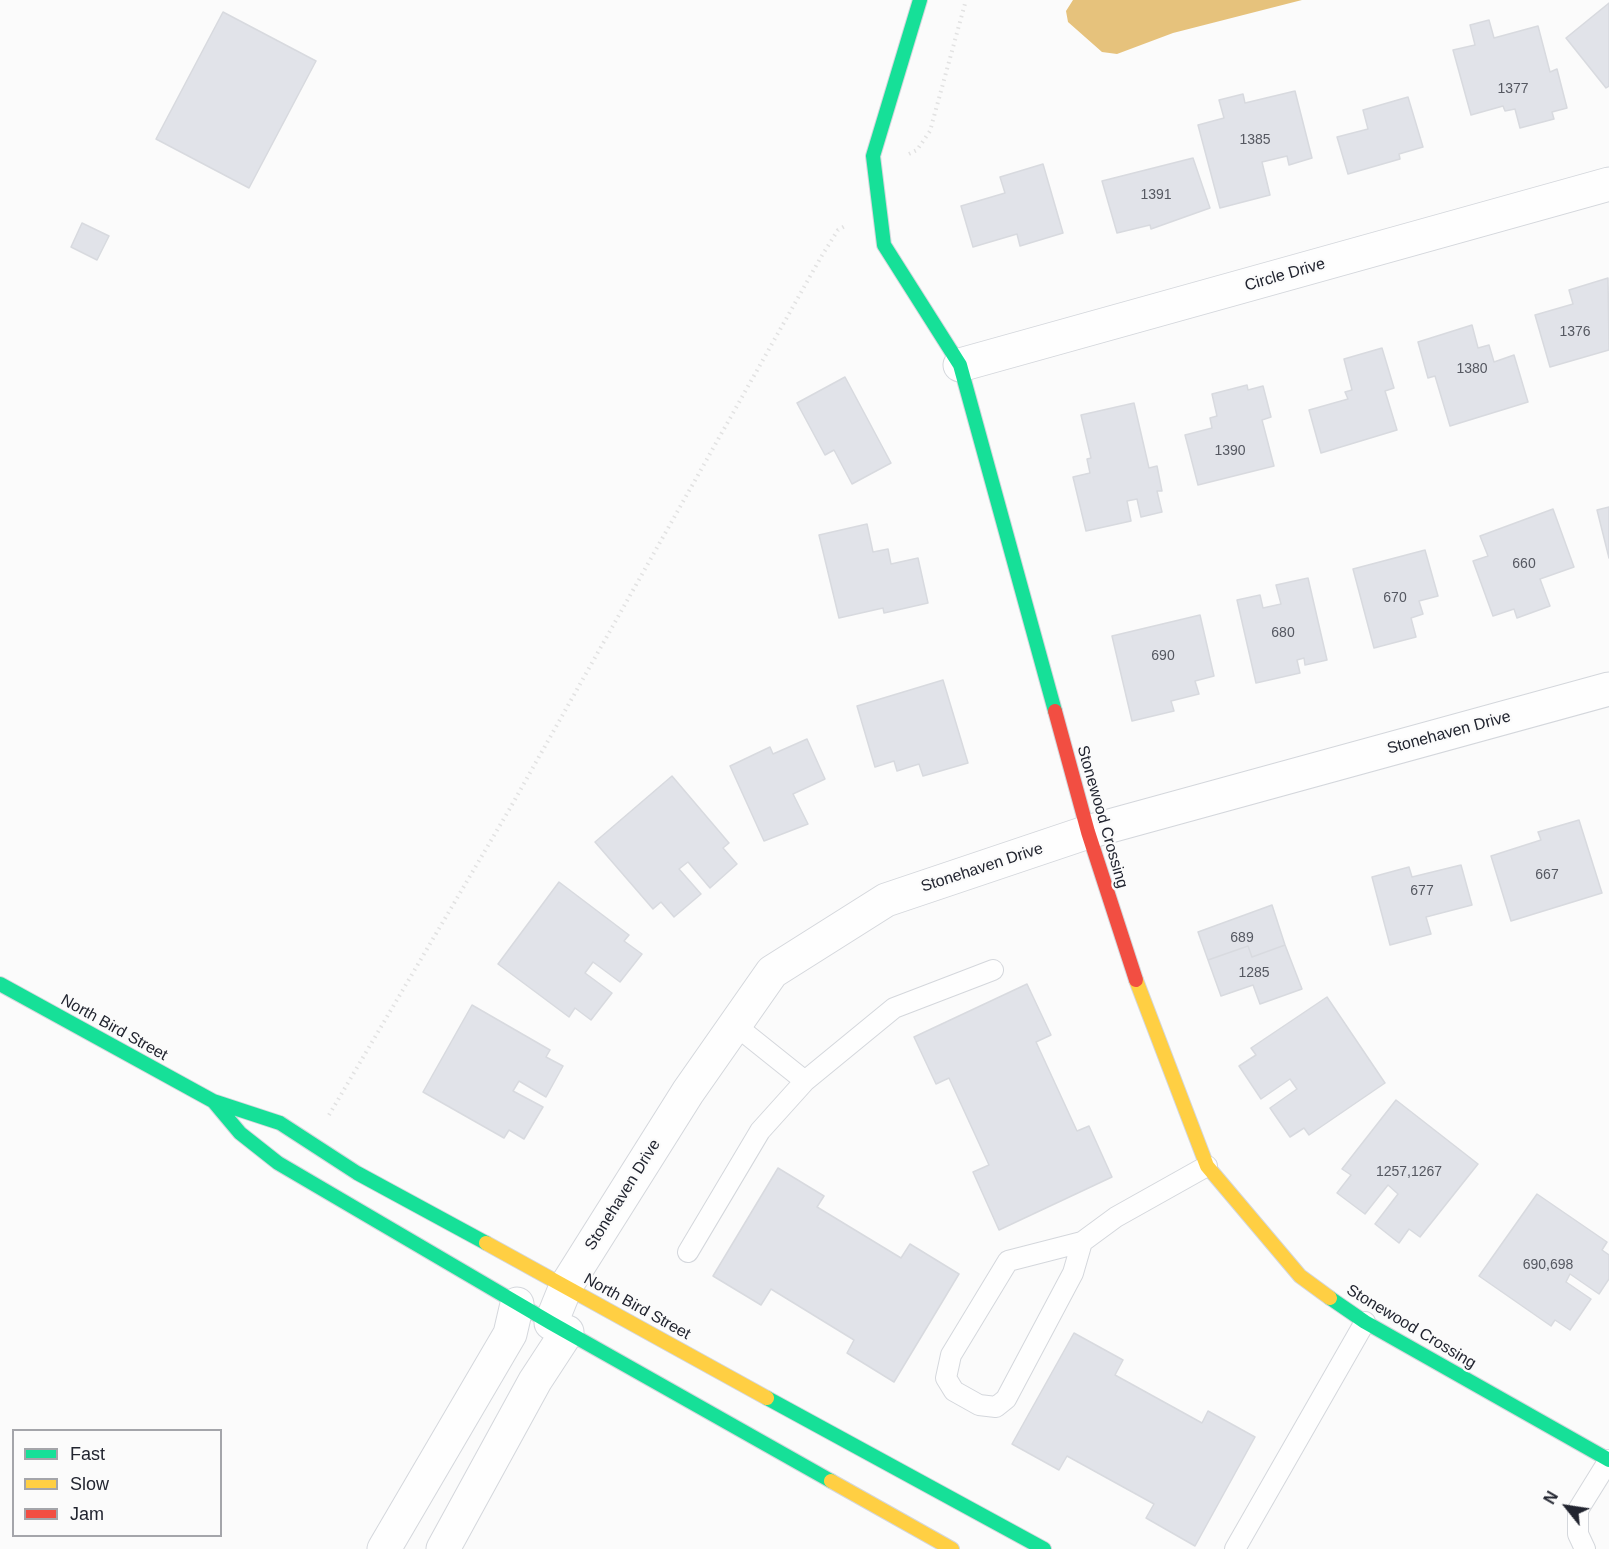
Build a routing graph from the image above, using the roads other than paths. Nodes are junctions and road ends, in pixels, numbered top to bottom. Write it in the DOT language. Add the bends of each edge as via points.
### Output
graph roads {
  1 [pos="920,0"];
  2 [pos="1609,184"];
  3 [pos="960,365"];
  4 [pos="1609,689"];
  5 [pos="1088,832"];
  6 [pos="993,970"];
  7 [pos="0,984"];
  8 [pos="735,1025"];
  9 [pos="805,1081"];
  10 [pos="213,1101"];
  11 [pos="1207,1166"];
  12 [pos="1082,1242"];
  13 [pos="688,1252"];
  14 [pos="566,1286"];
  15 [pos="517,1304"];
  16 [pos="1365,1322"];
  17 [pos="559,1327"];
  18 [pos="1609,1460"];
  19 [pos="384,1549"];
  20 [pos="443,1549"];
  21 [pos="952,1549"];
  22 [pos="1044,1549"];
  23 [pos="1235,1549"];
  24 [pos="1585,1549"];
  1 -- 3 [label="street, Stonewood Crossing" via="873,156 884,245"];
  2 -- 3 [label="street, Circle Drive"];
  3 -- 5 [label="street, Stonewood Crossing"];
  4 -- 5 [label="street, Stonehaven Drive"];
  5 -- 8 [label="street, Stonehaven Drive" via="886,900 772,972"];
  5 -- 11 [label="street, Stonewood Crossing" via="1144,1008"];
  6 -- 9 [label="lane" via="894,1008"];
  7 -- 10 [label="street, North Bird Street"];
  8 -- 9 [label="lane"];
  8 -- 14 [label="street, Stonehaven Drive" via="688,1092"];
  9 -- 13 [label="lane" via="760,1131"];
  10 -- 14 [label="street, North Bird Street" via="280,1123 357,1173"];
  10 -- 15 [label="street, North Bird Street" via="240,1133 278,1163"];
  11 -- 12 [label="lane" via="1116,1216"];
  11 -- 16 [label="street, Stonewood Crossing" via="1300,1276"];
  12 -- 12 [label="lane" via="1073,1273 1006,1399 996,1407 979,1405 954,1391 946,1378 951,1355 1008,1261"];
  14 -- 17 [label="street, Stonehaven Drive"];
  14 -- 22 [label="street, North Bird Street"];
  15 -- 17 [label="street, North Bird Street"];
  15 -- 19 [label="street" via="510,1334"];
  16 -- 18 [label="street, Stonewood Crossing"];
  16 -- 23 [label="lane"];
  17 -- 20 [label="street, Stonehaven Drive" via="552,1359 535,1381"];
  17 -- 21 [label="street, North Bird Street"];
  18 -- 24 [label="lane" via="1578,1510 1578,1534"];
}
